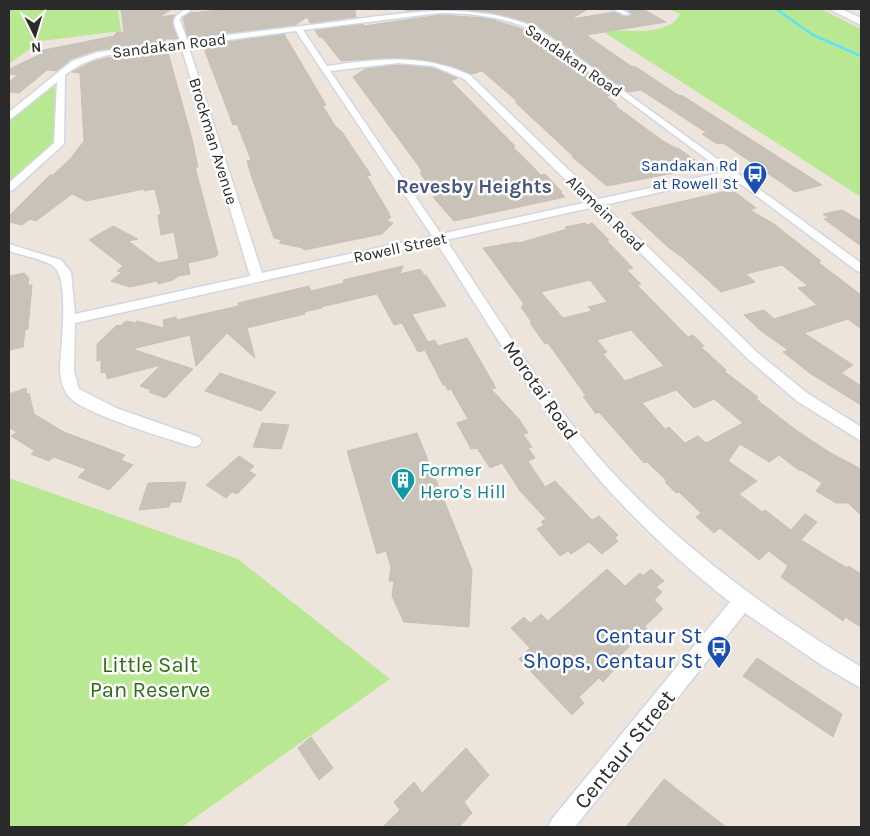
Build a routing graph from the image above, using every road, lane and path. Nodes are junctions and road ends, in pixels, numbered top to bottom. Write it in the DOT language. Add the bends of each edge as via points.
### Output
graph roads {
  1 [pos="190,9"];
  2 [pos="375,9"];
  3 [pos="615,9"];
  4 [pos="834,9"];
  5 [pos="627,14"];
  6 [pos="384,17"];
  7 [pos="861,22"];
  8 [pos="298,28"];
  9 [pos="184,43"];
  10 [pos="326,69"];
  11 [pos="61,74"];
  12 [pos="9,116"];
  13 [pos="732,173"];
  14 [pos="9,188"];
  15 [pos="596,204"];
  16 [pos="439,238"];
  17 [pos="9,247"];
  18 [pos="861,268"];
  19 [pos="257,278"];
  20 [pos="68,320"];
  21 [pos="861,435"];
  22 [pos="194,442"];
  23 [pos="744,600"];
  24 [pos="861,678"];
  25 [pos="560,827"];
  1 -- 9 [label="street, Brockman Avenue" via="177,18"];
  2 -- 6 [label="street"];
  3 -- 5 [label="street"];
  4 -- 7 [label="main road"];
  6 -- 8 [label="street, Sandakan Road"];
  6 -- 13 [label="street, Sandakan Road" via="444,11 504,14 535,29"];
  8 -- 9 [label="street, Sandakan Road"];
  8 -- 10 [label="street, Morotai Road"];
  9 -- 11 [label="street, Sandakan Road" via="98,54 82,59"];
  9 -- 19 [label="street, Brockman Avenue"];
  10 -- 15 [label="street, Alamein Road" via="402,61 433,64 460,73"];
  10 -- 16 [label="street, Morotai Road"];
  11 -- 12 [label="street, Sandakan Road"];
  11 -- 14 [label="street" via="59,144"];
  13 -- 15 [label="street, Rowell Street"];
  13 -- 18 [label="street, Sandakan Road"];
  15 -- 16 [label="street, Rowell Street"];
  15 -- 21 [label="street, Alamein Road" via="767,370"];
  16 -- 19 [label="street, Rowell Street"];
  16 -- 23 [label="street, Morotai Road" via="545,399 606,477 656,528"];
  17 -- 20 [label="street" via="62,268 67,279"];
  19 -- 20 [label="street, Rowell Street"];
  20 -- 22 [label="street" via="67,370 70,387 75,394 93,404"];
  23 -- 24 [label="street, Morotai Road"];
  23 -- 25 [label="street, Centaur Street"];
}
